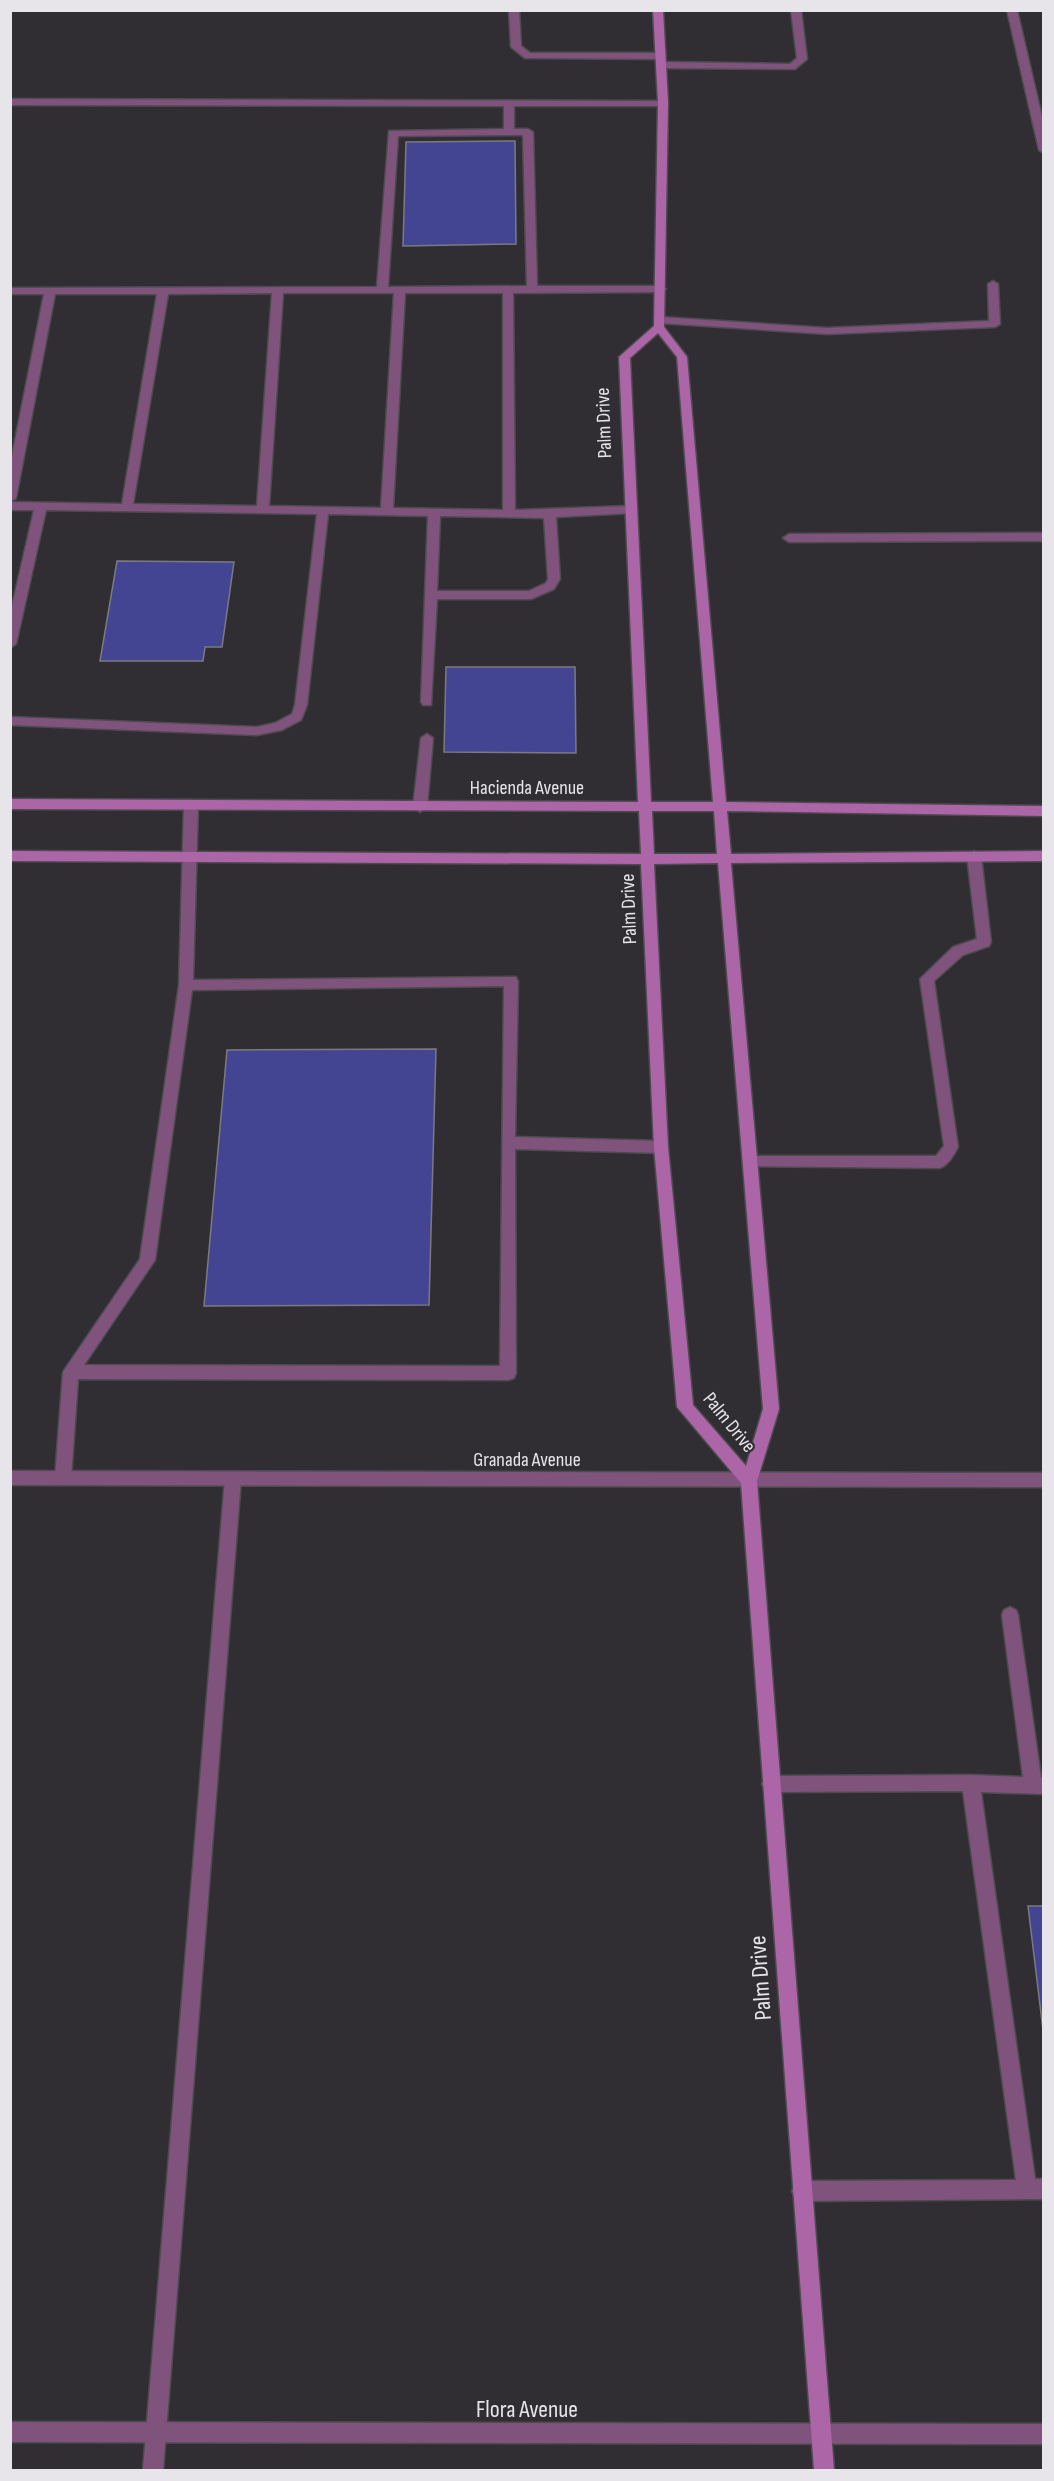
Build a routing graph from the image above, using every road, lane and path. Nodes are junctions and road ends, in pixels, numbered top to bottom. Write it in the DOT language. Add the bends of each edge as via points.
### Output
graph roads {
  1 [pos="514,10"];
  2 [pos="658,10"];
  3 [pos="796,10"];
  4 [pos="1012,10"];
  5 [pos="661,61"];
  6 [pos="10,102"];
  7 [pos="509,103"];
  8 [pos="663,103"];
  9 [pos="509,133"];
  10 [pos="1044,150"];
  11 [pos="993,284"];
  12 [pos="662,289"];
  13 [pos="163,290"];
  14 [pos="278,290"];
  15 [pos="382,290"];
  16 [pos="400,290"];
  17 [pos="508,290"];
  18 [pos="532,290"];
  19 [pos="10,291"];
  20 [pos="50,291"];
  21 [pos="659,324"];
  22 [pos="10,498"];
  23 [pos="10,506"];
  24 [pos="40,506"];
  25 [pos="127,507"];
  26 [pos="263,509"];
  27 [pos="323,510"];
  28 [pos="629,510"];
  29 [pos="387,511"];
  30 [pos="434,512"];
  31 [pos="508,513"];
  32 [pos="550,514"];
  33 [pos="1044,537"];
  34 [pos="789,538"];
  35 [pos="430,595"];
  36 [pos="10,644"];
  37 [pos="427,702"];
  38 [pos="10,721"];
  39 [pos="427,738"];
  40 [pos="10,804"];
  41 [pos="191,805"];
  42 [pos="420,807"];
  43 [pos="645,807"];
  44 [pos="721,807"];
  45 [pos="1044,810"];
  46 [pos="10,856"];
  47 [pos="190,856"];
  48 [pos="974,856"];
  49 [pos="1044,856"];
  50 [pos="725,858"];
  51 [pos="648,859"];
  52 [pos="186,985"];
  53 [pos="508,1143"];
  54 [pos="661,1148"];
  55 [pos="750,1162"];
  56 [pos="71,1372"];
  57 [pos="10,1478"];
  58 [pos="63,1478"];
  59 [pos="233,1479"];
  60 [pos="1044,1480"];
  61 [pos="748,1481"];
  62 [pos="1010,1615"];
  63 [pos="971,1783"];
  64 [pos="771,1784"];
  65 [pos="1038,1786"];
  66 [pos="1035,2189"];
  67 [pos="802,2191"];
  68 [pos="10,2432"];
  69 [pos="156,2433"];
  70 [pos="1044,2434"];
  71 [pos="821,2435"];
  72 [pos="153,2470"];
  73 [pos="824,2470"];
  1 -- 5 [label="street" via="516,47 528,56"];
  2 -- 5 [label="main road"];
  3 -- 5 [label="street" via="802,59 792,67"];
  4 -- 10 [label="street"];
  5 -- 8 [label="main road"];
  6 -- 7 [label="street"];
  7 -- 8 [label="street"];
  7 -- 9 [label="street"];
  8 -- 12 [label="main road"];
  9 -- 15 [label="street" via="393,133"];
  9 -- 18 [label="street" via="528,132"];
  11 -- 21 [label="street" via="995,324 827,331"];
  12 -- 18 [label="street"];
  12 -- 21 [label="main road"];
  13 -- 14 [label="street"];
  13 -- 20 [label="street"];
  13 -- 25 [label="street"];
  14 -- 15 [label="street"];
  14 -- 26 [label="street"];
  15 -- 16 [label="street"];
  16 -- 17 [label="street"];
  16 -- 29 [label="street"];
  17 -- 18 [label="street"];
  17 -- 31 [label="street"];
  19 -- 20 [label="street"];
  20 -- 22 [label="street"];
  21 -- 28 [label="main road, Palm Drive" via="624,357"];
  21 -- 44 [label="main road, Palm Drive" via="682,357"];
  23 -- 24 [label="street"];
  24 -- 25 [label="street"];
  24 -- 36 [label="street"];
  25 -- 26 [label="street"];
  26 -- 27 [label="street"];
  27 -- 29 [label="street"];
  27 -- 38 [label="street" via="297,717 278,727 257,731"];
  28 -- 32 [label="street"];
  28 -- 43 [label="main road, Palm Drive"];
  29 -- 30 [label="street"];
  30 -- 31 [label="street"];
  30 -- 35 [label="street"];
  31 -- 32 [label="street"];
  32 -- 35 [label="street" via="554,579 550,586 531,595"];
  33 -- 34 [label="street"];
  35 -- 37 [label="street"];
  39 -- 42 [label="street"];
  40 -- 41 [label="main road, Hacienda Avenue"];
  41 -- 42 [label="main road, Hacienda Avenue"];
  41 -- 47 [label="street"];
  42 -- 43 [label="main road, Hacienda Avenue"];
  43 -- 44 [label="main road, Hacienda Avenue"];
  43 -- 51 [label="main road, Palm Drive"];
  44 -- 45 [label="main road, Hacienda Avenue"];
  44 -- 50 [label="main road, Palm Drive"];
  46 -- 47 [label="main road"];
  47 -- 51 [label="main road"];
  47 -- 52 [label="street"];
  48 -- 49 [label="main road"];
  48 -- 50 [label="main road"];
  48 -- 55 [label="street" via="984,942 958,951 927,979 951,1148 940,1162"];
  50 -- 51 [label="main road"];
  50 -- 55 [label="main road, Palm Drive"];
  51 -- 54 [label="main road, Palm Drive"];
  52 -- 53 [label="street" via="511,981"];
  52 -- 56 [label="street" via="147,1260"];
  53 -- 54 [label="street"];
  53 -- 56 [label="street" via="508,1373"];
  54 -- 61 [label="main road, Palm Drive" via="685,1407"];
  55 -- 61 [label="main road, Palm Drive" via="771,1409"];
  56 -- 58 [label="street"];
  57 -- 58 [label="street, Granada Avenue"];
  58 -- 59 [label="street, Granada Avenue"];
  59 -- 61 [label="street, Granada Avenue"];
  59 -- 69 [label="street"];
  60 -- 61 [label="street, Granada Avenue"];
  61 -- 64 [label="main road, Palm Drive"];
  62 -- 65 [label="street"];
  63 -- 64 [label="street"];
  63 -- 65 [label="street"];
  63 -- 66 [label="street"];
  64 -- 67 [label="main road, Palm Drive"];
  66 -- 67 [label="street"];
  67 -- 71 [label="main road, Palm Drive"];
  68 -- 69 [label="street, Flora Avenue"];
  69 -- 71 [label="street, Flora Avenue"];
  69 -- 72 [label="street"];
  70 -- 71 [label="street, Flora Avenue"];
  71 -- 73 [label="main road, Palm Drive"];
}
